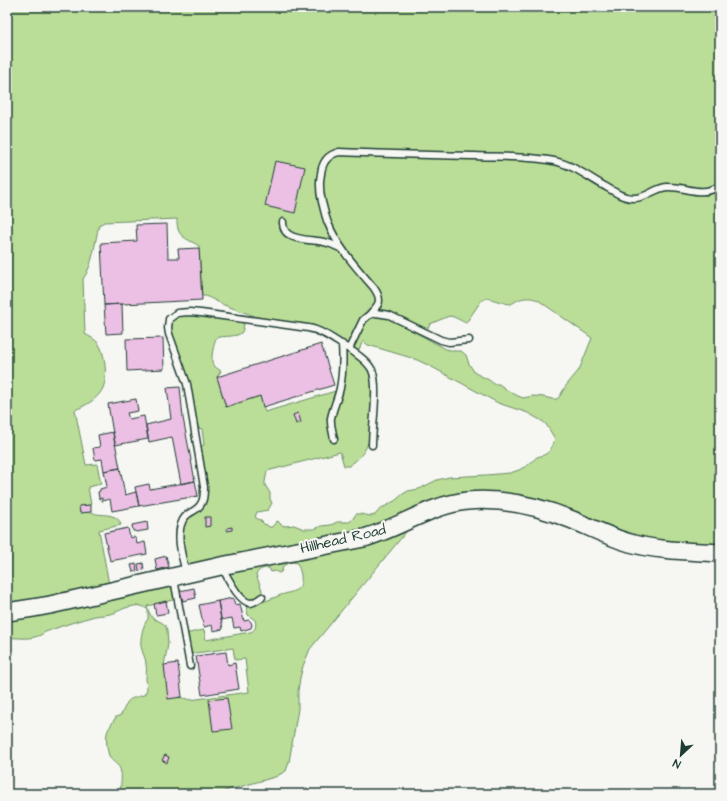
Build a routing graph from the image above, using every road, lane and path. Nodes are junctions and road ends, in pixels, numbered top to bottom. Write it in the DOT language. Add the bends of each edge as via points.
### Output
graph roads {
  1 [pos="720,186"];
  2 [pos="283,222"];
  3 [pos="343,250"];
  4 [pos="369,315"];
  5 [pos="469,340"];
  6 [pos="342,344"];
  7 [pos="349,349"];
  8 [pos="334,439"];
  9 [pos="372,445"];
  10 [pos="720,553"];
  11 [pos="221,566"];
  12 [pos="180,576"];
  13 [pos="262,597"];
  14 [pos="7,612"];
  15 [pos="190,666"];
  1 -- 3 [label="lane" via="705,192 673,187 661,188 643,197 630,198 553,160 333,153 323,163 320,188 327,222"];
  2 -- 3 [label="lane" via="285,231 291,236 328,243"];
  3 -- 4 [label="lane" via="379,297 377,306"];
  4 -- 5 [label="lane" via="389,315 440,340"];
  4 -- 7 [label="lane"];
  6 -- 7 [label="lane"];
  6 -- 8 [label="lane" via="343,371 331,418"];
  6 -- 12 [label="lane" via="308,328 189,312 176,313 169,319 169,334 188,389 204,487 202,504 185,516 180,529"];
  7 -- 9 [label="lane" via="368,364 374,376"];
  10 -- 11 [label="street, Hillhead Road" via="644,546 615,538 541,509 504,501 475,501 444,506 364,538"];
  11 -- 12 [label="street, Hillhead Road"];
  11 -- 13 [label="lane" via="245,601 253,602"];
  12 -- 14 [label="street, Hillhead Road"];
  12 -- 15 [label="lane"];
}
